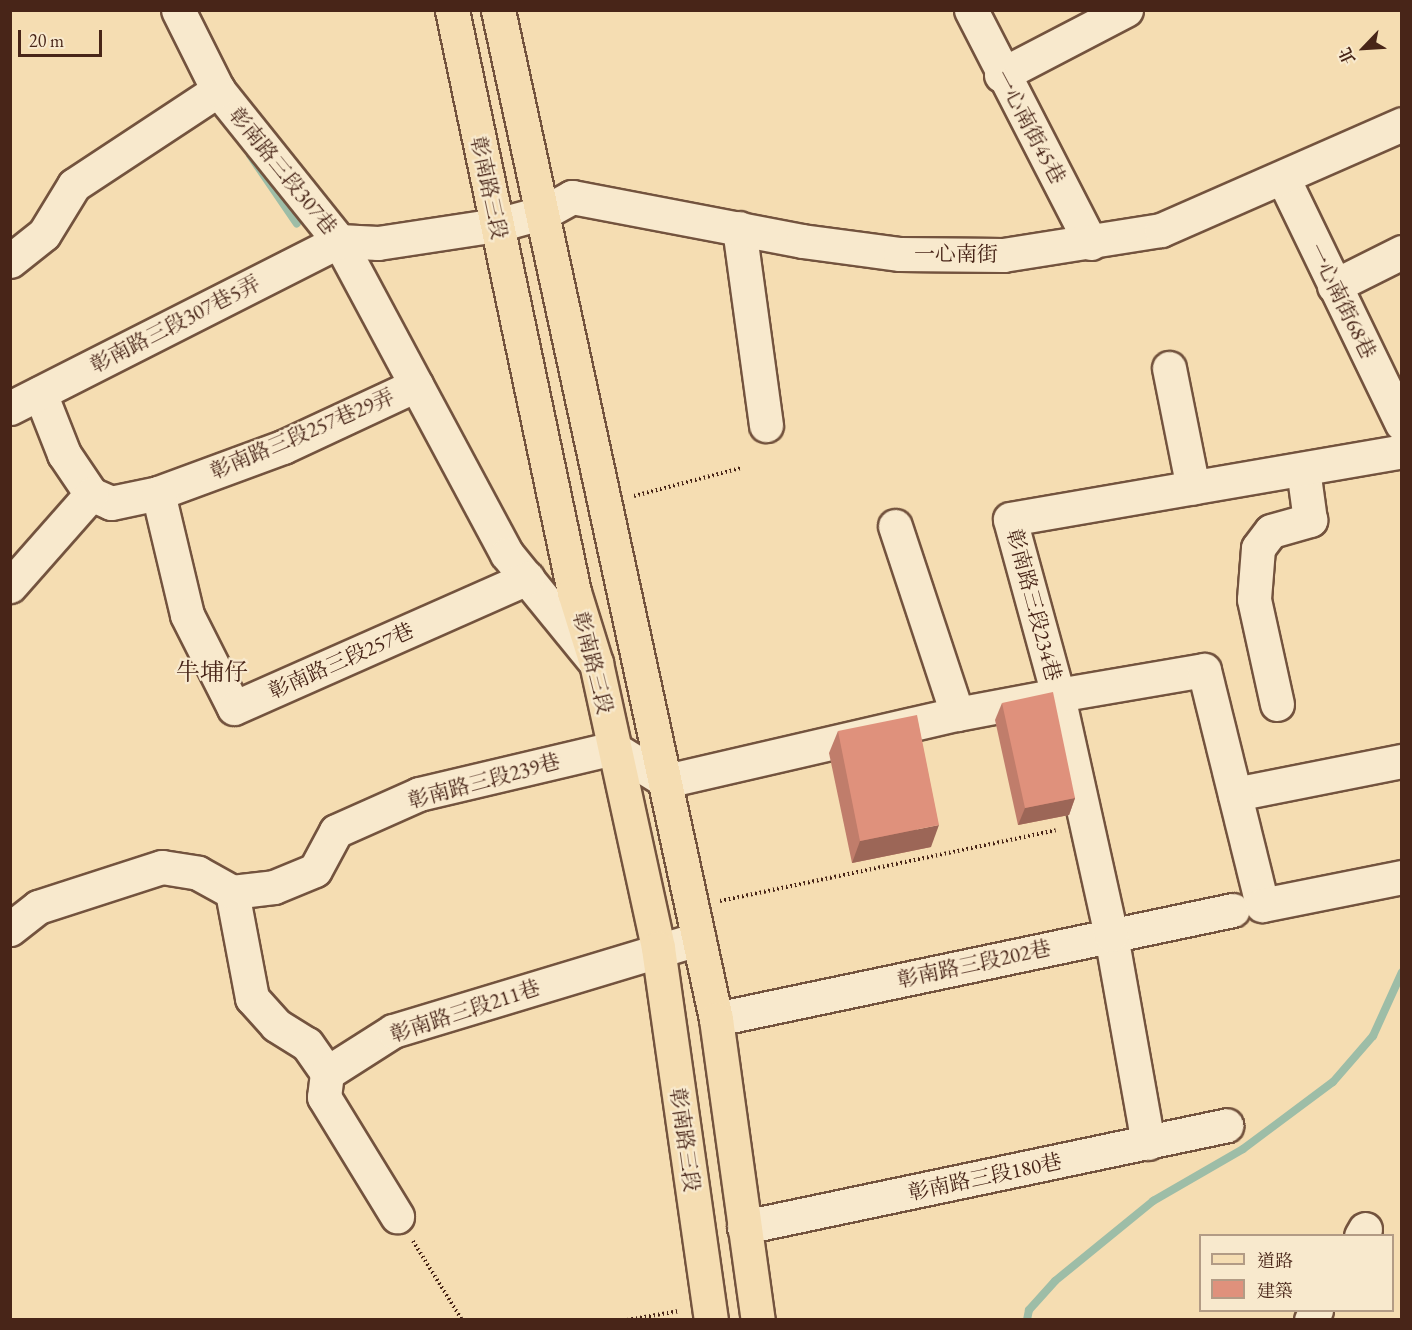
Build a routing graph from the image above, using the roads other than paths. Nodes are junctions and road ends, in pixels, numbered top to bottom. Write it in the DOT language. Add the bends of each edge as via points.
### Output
graph roads {
  1 [pos="178,10"];
  2 [pos="452,10"];
  3 [pos="498,10"];
  4 [pos="971,10"];
  5 [pos="1126,10"];
  6 [pos="1001,75"];
  7 [pos="218,90"];
  8 [pos="1401,124"];
  9 [pos="1283,178"];
  10 [pos="545,212"];
  11 [pos="497,225"];
  12 [pos="739,228"];
  13 [pos="339,241"];
  14 [pos="1091,243"];
  15 [pos="1401,252"];
  16 [pos="10,261"];
  17 [pos="1334,286"];
  18 [pos="1169,368"];
  19 [pos="416,385"];
  20 [pos="40,393"];
  21 [pos="10,408"];
  22 [pos="1401,424"];
  23 [pos="766,425"];
  24 [pos="1401,451"];
  25 [pos="1303,469"];
  26 [pos="1193,488"];
  27 [pos="158,493"];
  28 [pos="91,494"];
  29 [pos="895,526"];
  30 [pos="527,579"];
  31 [pos="10,586"];
  32 [pos="596,663"];
  33 [pos="1058,695"];
  34 [pos="1277,704"];
  35 [pos="957,714"];
  36 [pos="613,748"];
  37 [pos="1401,761"];
  38 [pos="666,782"];
  39 [pos="1235,794"];
  40 [pos="1401,877"];
  41 [pos="232,892"];
  42 [pos="1233,910"];
  43 [pos="10,929"];
  44 [pos="1111,935"];
  45 [pos="698,939"];
  46 [pos="658,948"];
  47 [pos="716,1020"];
  48 [pos="327,1073"];
  49 [pos="1226,1125"];
  50 [pos="1148,1143"];
  51 [pos="397,1216"];
  52 [pos="744,1227"];
  53 [pos="710,1313"];
  54 [pos="758,1320"];
  1 -- 7 [label="street, 彰南路三段307巷"];
  2 -- 11 [label="main road, 彰南路三段"];
  3 -- 10 [label="main road, 彰南路三段"];
  4 -- 6 [label="street, 一心南街45巷"];
  5 -- 6 [label="street"];
  6 -- 14 [label="street, 一心南街45巷"];
  7 -- 13 [label="street, 彰南路三段307巷"];
  7 -- 16 [label="street, 彰南路三段307巷" via="74,185 44,234"];
  8 -- 9 [label="street, 一心南街"];
  9 -- 14 [label="street, 一心南街" via="1161,230"];
  9 -- 17 [label="street, 一心南街68巷"];
  10 -- 11 [label="street, 一心南街"];
  10 -- 12 [label="street, 一心南街" via="572,198"];
  10 -- 38 [label="main road, 彰南路三段" via="602,504"];
  11 -- 13 [label="street, 彰南路三段307巷" via="378,243"];
  11 -- 32 [label="main road, 彰南路三段" via="574,592"];
  12 -- 14 [label="street, 一心南街" via="900,254 1003,255"];
  12 -- 23 [label="street"];
  13 -- 19 [label="street"];
  13 -- 20 [label="street, 彰南路三段307巷5弄"];
  15 -- 17 [label="street"];
  17 -- 22 [label="street, 一心南街68巷"];
  18 -- 26 [label="street"];
  19 -- 27 [label="street, 彰南路三段257巷29弄" via="283,447"];
  19 -- 30 [label="street" via="507,554"];
  20 -- 21 [label="street, 彰南路三段307巷5弄"];
  20 -- 28 [label="street" via="64,454"];
  24 -- 25 [label="street, 彰南路三段234巷"];
  25 -- 26 [label="street, 彰南路三段234巷"];
  25 -- 34 [label="street" via="1310,520 1271,531 1258,548 1254,598"];
  26 -- 33 [label="street, 彰南路三段234巷" via="1010,519"];
  27 -- 28 [label="street, 彰南路三段257巷29弄" via="111,503"];
  27 -- 30 [label="street, 彰南路三段257巷" via="187,615 234,708"];
  28 -- 31 [label="street"];
  29 -- 35 [label="street"];
  30 -- 32 [label="street"];
  32 -- 36 [label="main road, 彰南路三段"];
  33 -- 35 [label="street, 彰南路三段234巷"];
  33 -- 39 [label="street" via="1204,670"];
  33 -- 44 [label="street"];
  35 -- 38 [label="street, 彰南路三段234巷"];
  36 -- 38 [label="street"];
  36 -- 41 [label="street, 彰南路三段239巷" via="419,794 336,831 315,870 274,887"];
  36 -- 46 [label="main road, 彰南路三段"];
  37 -- 39 [label="street"];
  38 -- 45 [label="main road, 彰南路三段"];
  39 -- 40 [label="street" via="1262,905"];
  41 -- 43 [label="street" via="198,873 162,867 38,907"];
  41 -- 48 [label="street" via="252,998 276,1025 307,1044"];
  42 -- 44 [label="street, 彰南路三段202巷"];
  44 -- 47 [label="street, 彰南路三段202巷"];
  44 -- 50 [label="street"];
  45 -- 46 [label="street, 彰南路三段211巷"];
  45 -- 47 [label="main road, 彰南路三段"];
  46 -- 48 [label="street, 彰南路三段211巷" via="393,1031"];
  46 -- 53 [label="main road, 彰南路三段"];
  47 -- 52 [label="main road, 彰南路三段"];
  48 -- 51 [label="street" via="324,1097"];
  49 -- 50 [label="street, 彰南路三段180巷"];
  50 -- 52 [label="street, 彰南路三段180巷"];
  52 -- 54 [label="main road, 彰南路三段"];
}
